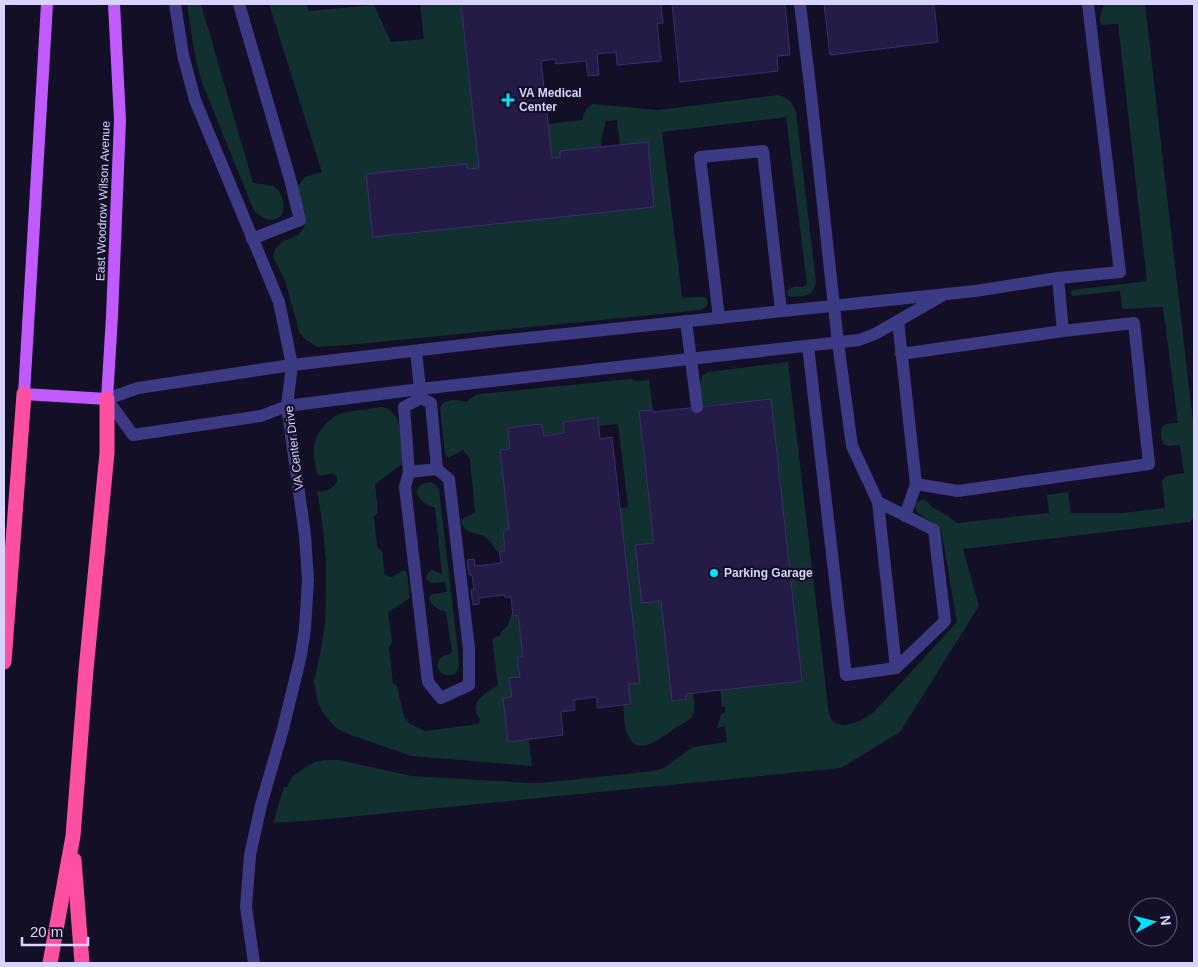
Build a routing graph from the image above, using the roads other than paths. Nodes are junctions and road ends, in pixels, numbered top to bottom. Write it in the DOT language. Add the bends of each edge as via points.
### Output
graph roads {
  1 [pos="47,4"];
  2 [pos="114,4"];
  3 [pos="175,4"];
  4 [pos="239,4"];
  5 [pos="800,4"];
  6 [pos="1088,4"];
  7 [pos="252,238"];
  8 [pos="1058,278"];
  9 [pos="945,294"];
  10 [pos="835,305"];
  11 [pos="780,311"];
  12 [pos="719,318"];
  13 [pos="686,321"];
  14 [pos="898,321"];
  15 [pos="1063,331"];
  16 [pos="838,342"];
  17 [pos="808,346"];
  18 [pos="416,351"];
  19 [pos="901,354"];
  20 [pos="691,359"];
  21 [pos="292,365"];
  22 [pos="420,393"];
  23 [pos="24,394"];
  24 [pos="107,399"];
  25 [pos="287,406"];
  26 [pos="697,407"];
  27 [pos="438,469"];
  28 [pos="410,472"];
  29 [pos="916,484"];
  30 [pos="878,502"];
  31 [pos="905,516"];
  32 [pos="4,662"];
  33 [pos="896,668"];
  34 [pos="73,836"];
  35 [pos="50,963"];
  36 [pos="82,963"];
  37 [pos="254,963"];
  1 -- 23 [label="main road"];
  2 -- 24 [label="main road, East Woodrow Wilson Avenue" via="120,120"];
  3 -- 7 [label="street, VA Center Drive" via="183,55 195,100"];
  4 -- 7 [label="street" via="300,220"];
  5 -- 10 [label="street"];
  6 -- 8 [label="street" via="1120,272"];
  7 -- 21 [label="street, VA Center Drive" via="279,302"];
  8 -- 9 [label="street"];
  8 -- 15 [label="street"];
  9 -- 10 [label="street"];
  9 -- 14 [label="street"];
  10 -- 11 [label="street"];
  10 -- 16 [label="street"];
  11 -- 12 [label="street"];
  11 -- 12 [label="street" via="763,151 700,157"];
  12 -- 13 [label="street"];
  13 -- 18 [label="street"];
  13 -- 20 [label="street"];
  14 -- 16 [label="street" via="859,340"];
  14 -- 19 [label="street"];
  15 -- 19 [label="street"];
  15 -- 29 [label="street" via="1134,323 1149,464 958,491"];
  16 -- 17 [label="street"];
  16 -- 30 [label="street" via="852,446"];
  17 -- 20 [label="street"];
  17 -- 33 [label="street" via="846,675"];
  18 -- 21 [label="street"];
  18 -- 22 [label="street"];
  19 -- 29 [label="street"];
  20 -- 22 [label="street"];
  20 -- 26 [label="street"];
  21 -- 24 [label="street" via="138,388"];
  21 -- 25 [label="street, VA Center Drive"];
  22 -- 25 [label="street"];
  22 -- 27 [label="street" via="430,404"];
  22 -- 28 [label="street" via="404,407"];
  23 -- 24 [label="main road"];
  23 -- 32 [label="highway"];
  24 -- 25 [label="street" via="133,435 261,416"];
  24 -- 34 [label="highway" via="106,453"];
  25 -- 37 [label="street, VA Center Drive" via="308,580 301,655 260,805 250,855 246,907"];
  27 -- 28 [label="street"];
  27 -- 28 [label="street" via="449,479 469,649 469,685 441,698 428,682 405,487"];
  29 -- 31 [label="street"];
  30 -- 31 [label="street"];
  30 -- 33 [label="street"];
  31 -- 33 [label="street" via="934,530 945,621"];
  34 -- 35 [label="highway"];
  34 -- 36 [label="highway"];
}
